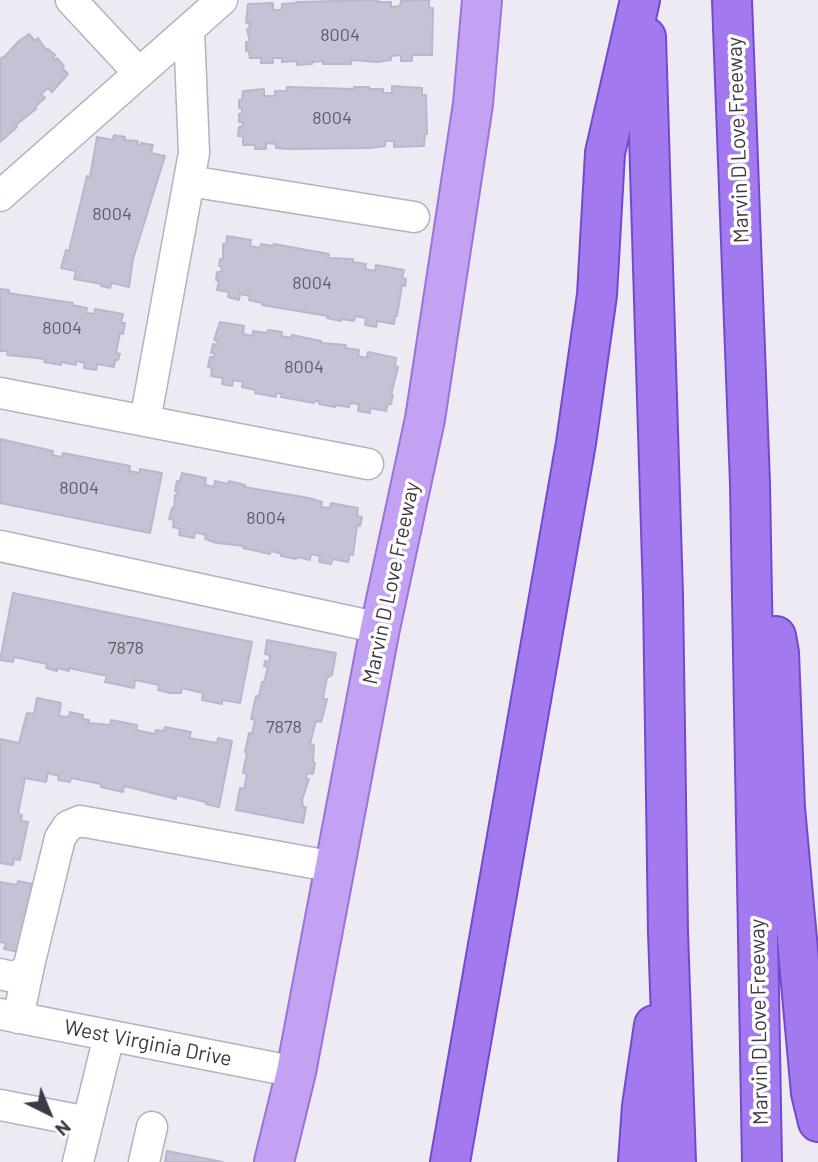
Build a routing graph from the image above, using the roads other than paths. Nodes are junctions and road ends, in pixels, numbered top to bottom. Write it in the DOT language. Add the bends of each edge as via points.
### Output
graph roads {
  1 [pos="71,0"];
  2 [pos="222,0"];
  3 [pos="482,0"];
  4 [pos="642,0"];
  5 [pos="732,0"];
  6 [pos="189,29"];
  7 [pos="139,73"];
  8 [pos="189,181"];
  9 [pos="0,196"];
  10 [pos="414,217"];
  11 [pos="0,393"];
  12 [pos="145,421"];
  13 [pos="368,464"];
  14 [pos="750,484"];
  15 [pos="0,546"];
  16 [pos="380,628"];
  17 [pos="335,867"];
  18 [pos="668,932"];
  19 [pos="14,973"];
  20 [pos="9,1016"];
  21 [pos="109,1036"];
  22 [pos="296,1072"];
  23 [pos="0,1105"];
  24 [pos="88,1122"];
  25 [pos="818,1122"];
  26 [pos="152,1127"];
  27 [pos="78,1162"];
  28 [pos="144,1162"];
  29 [pos="274,1162"];
  30 [pos="450,1162"];
  31 [pos="638,1162"];
  32 [pos="676,1162"];
  33 [pos="762,1162"];
  1 -- 7 [label="street"];
  2 -- 6 [label="street"];
  3 -- 16 [label="main road, Marvin D Love Freeway" via="473,104 425,419"];
  4 -- 18 [label="highway" via="663,595"];
  4 -- 30 [label="highway" via="605,153 597,295 576,443"];
  5 -- 14 [label="highway, Marvin D Love Freeway"];
  6 -- 7 [label="street"];
  6 -- 8 [label="street" via="194,153"];
  7 -- 9 [label="street"];
  8 -- 10 [label="street"];
  8 -- 12 [label="street"];
  11 -- 12 [label="street"];
  12 -- 13 [label="street"];
  14 -- 25 [label="highway" via="779,653 785,808 811,1093"];
  14 -- 33 [label="highway, Marvin D Love Freeway"];
  15 -- 16 [label="street"];
  16 -- 17 [label="main road, Marvin D Love Freeway"];
  17 -- 19 [label="street" via="80,821 68,826 60,838"];
  17 -- 22 [label="main road, Marvin D Love Freeway"];
  18 -- 31 [label="highway"];
  18 -- 32 [label="highway"];
  19 -- 20 [label="street"];
  20 -- 21 [label="street, West Virginia Drive"];
  21 -- 22 [label="street, West Virginia Drive"];
  21 -- 24 [label="street"];
  22 -- 29 [label="main road, Marvin D Love Freeway"];
  23 -- 24 [label="street"];
  24 -- 27 [label="street"];
  26 -- 28 [label="street"];
}
